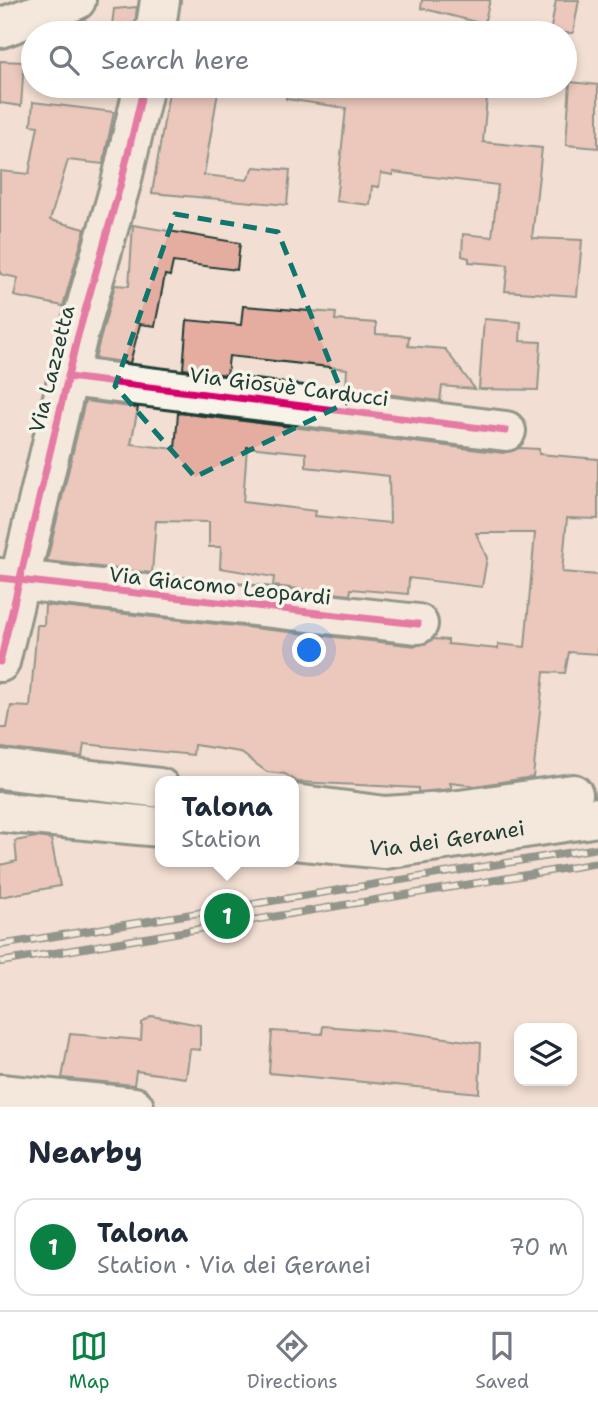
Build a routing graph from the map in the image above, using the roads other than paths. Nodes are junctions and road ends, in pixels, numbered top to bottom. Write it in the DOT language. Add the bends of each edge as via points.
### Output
graph roads {
  1 [pos="76,0"];
  2 [pos="160,0"];
  3 [pos="157,21"];
  4 [pos="0,27"];
  5 [pos="141,98"];
  6 [pos="68,377"];
  7 [pos="506,431"];
  8 [pos="9,580"];
  9 [pos="418,624"];
  10 [pos="0,663"];
  11 [pos="0,769"];
  12 [pos="155,787"];
  13 [pos="598,790"];
  14 [pos="299,804"];
  15 [pos="0,812"];
  16 [pos="598,817"];
  17 [pos="453,825"];
  18 [pos="155,827"];
  19 [pos="299,841"];
  20 [pos="0,1094"];
  21 [pos="134,1107"];
  1 -- 4 [label="street"];
  2 -- 3 [label="street"];
  5 -- 6 [label="street, Via Lazzetta"];
  6 -- 7 [label="street, Via Giosuè Carducci"];
  6 -- 8 [label="street, Via Lazzetta"];
  8 -- 9 [label="street, Via Giacomo Leopardi"];
  8 -- 10 [label="street, Via Lazzetta"];
  11 -- 12 [label="street"];
  13 -- 17 [label="street"];
  14 -- 17 [label="street"];
  15 -- 18 [label="street"];
  16 -- 17 [label="street, Via dei Geranei"];
  17 -- 19 [label="street, Via dei Geranei" via="385,849"];
  20 -- 21 [label="street"];
}
